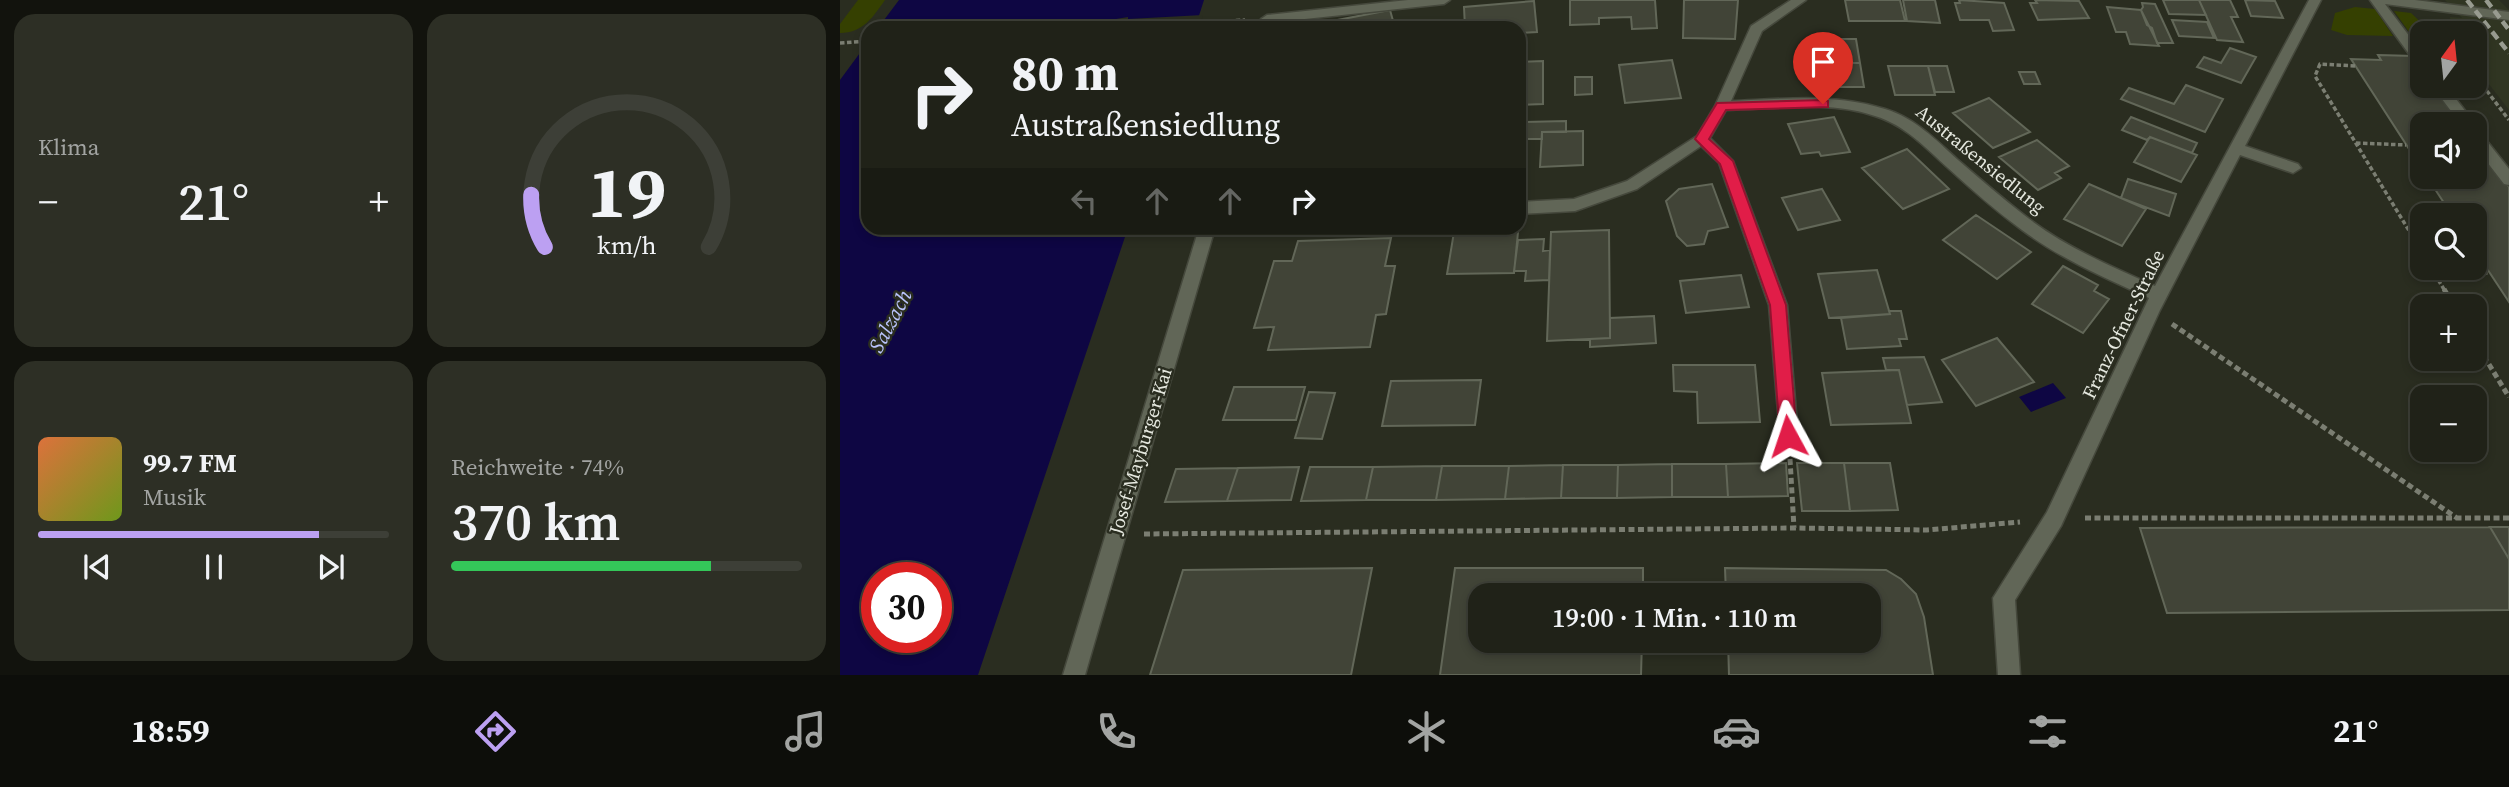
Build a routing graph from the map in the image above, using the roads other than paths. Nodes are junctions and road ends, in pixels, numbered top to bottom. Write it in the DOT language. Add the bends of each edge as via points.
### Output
graph roads {
  1 [pos="1270,0"];
  2 [pos="1444,0"];
  3 [pos="1800,0"];
  4 [pos="2315,0"];
  5 [pos="2376,0"];
  6 [pos="2385,0"];
  7 [pos="2509,16"];
  8 [pos="1266,21"];
  9 [pos="1281,21"];
  10 [pos="2410,46"];
  11 [pos="2448,98"];
  12 [pos="1722,106"];
  13 [pos="2459,112"];
  14 [pos="1702,139"];
  15 [pos="2236,148"];
  16 [pos="2487,151"];
  17 [pos="2294,168"];
  18 [pos="2509,180"];
  19 [pos="1526,208"];
  20 [pos="1205,235"];
  21 [pos="2155,302"];
  22 [pos="1788,436"];
  23 [pos="1074,675"];
  24 [pos="2009,675"];
  1 -- 8 [label="street"];
  2 -- 9 [label="street"];
  3 -- 12 [label="street" via="1756,29"];
  4 -- 15 [label="street, Franz-Ofner-Straße"];
  5 -- 10 [label="street"];
  6 -- 7 [label="street"];
  11 -- 13 [label="street"];
  12 -- 14 [label="street"];
  12 -- 21 [label="street, Austraßensiedlung" via="1823,104 1864,107 1900,119 2028,226"];
  14 -- 19 [label="street" via="1632,185 1575,205"];
  14 -- 22 [label="street" via="1726,161 1778,305"];
  15 -- 17 [label="street"];
  15 -- 21 [label="street, Franz-Ofner-Straße"];
  16 -- 18 [label="street"];
  20 -- 23 [label="street, Josef-Mayburger-Kai"];
  21 -- 24 [label="street, Franz-Ofner-Straße" via="2054,519 2004,598"];
}
